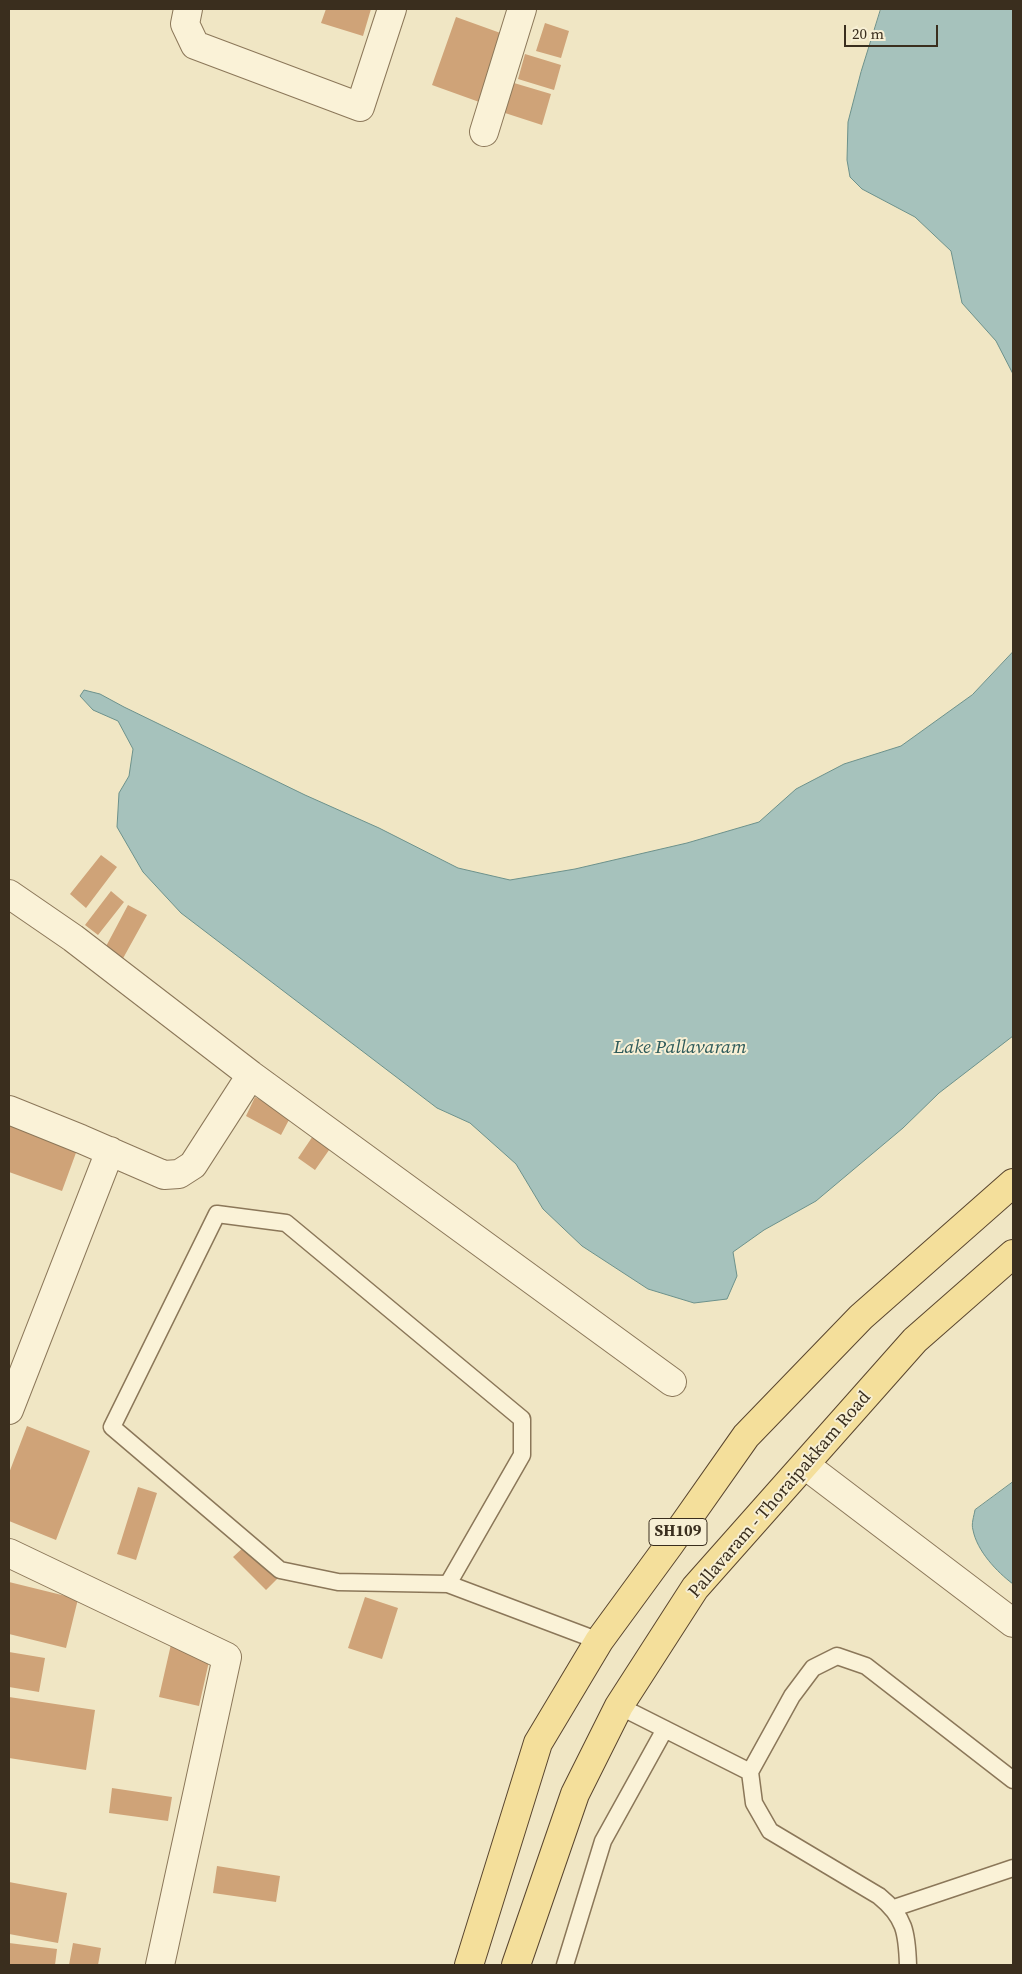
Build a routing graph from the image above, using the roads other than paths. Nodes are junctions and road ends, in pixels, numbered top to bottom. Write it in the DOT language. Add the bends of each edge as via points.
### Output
graph roads {
  1 [pos="188,9"];
  2 [pos="392,9"];
  3 [pos="522,9"];
  4 [pos="484,132"];
  5 [pos="9,894"];
  6 [pos="250,1075"];
  7 [pos="9,1110"];
  8 [pos="110,1151"];
  9 [pos="1013,1183"];
  10 [pos="1013,1254"];
  11 [pos="672,1382"];
  12 [pos="9,1410"];
  13 [pos="804,1465"];
  14 [pos="9,1553"];
  15 [pos="448,1584"];
  16 [pos="1013,1623"];
  17 [pos="599,1641"];
  18 [pos="619,1706"];
  19 [pos="665,1729"];
  20 [pos="750,1772"];
  21 [pos="1013,1780"];
  22 [pos="1013,1868"];
  23 [pos="894,1908"];
  24 [pos="160,1965"];
  25 [pos="469,1965"];
  26 [pos="516,1965"];
  27 [pos="565,1965"];
  28 [pos="908,1965"];
  1 -- 2 [label="street" via="185,24 195,45 360,106"];
  3 -- 4 [label="street"];
  5 -- 6 [label="street" via="73,938"];
  6 -- 8 [label="street" via="194,1165 179,1174 164,1175"];
  6 -- 11 [label="street"];
  7 -- 8 [label="street"];
  8 -- 12 [label="street"];
  9 -- 17 [label="main road, SH109" via="861,1317 746,1436"];
  10 -- 13 [label="main road, Pallavaram - Thoraipakkam Road / SH109" via="915,1340"];
  13 -- 16 [label="street"];
  13 -- 18 [label="main road, Pallavaram - Thoraipakkam Road / SH109" via="695,1588"];
  14 -- 24 [label="street" via="227,1657"];
  15 -- 15 [label="lane" via="338,1582 280,1570 112,1427 217,1214 286,1223 522,1419 522,1455"];
  15 -- 17 [label="lane"];
  17 -- 25 [label="main road, SH109" via="538,1743"];
  18 -- 19 [label="lane"];
  18 -- 26 [label="main road, Pallavaram - Thoraipakkam Road / SH109" via="575,1794"];
  19 -- 20 [label="lane"];
  19 -- 27 [label="lane" via="604,1841"];
  20 -- 21 [label="lane" via="792,1696 813,1668 837,1656 866,1666"];
  20 -- 23 [label="lane" via="754,1803 770,1831"];
  22 -- 23 [label="lane"];
  23 -- 28 [label="lane" via="907,1937"];
}
